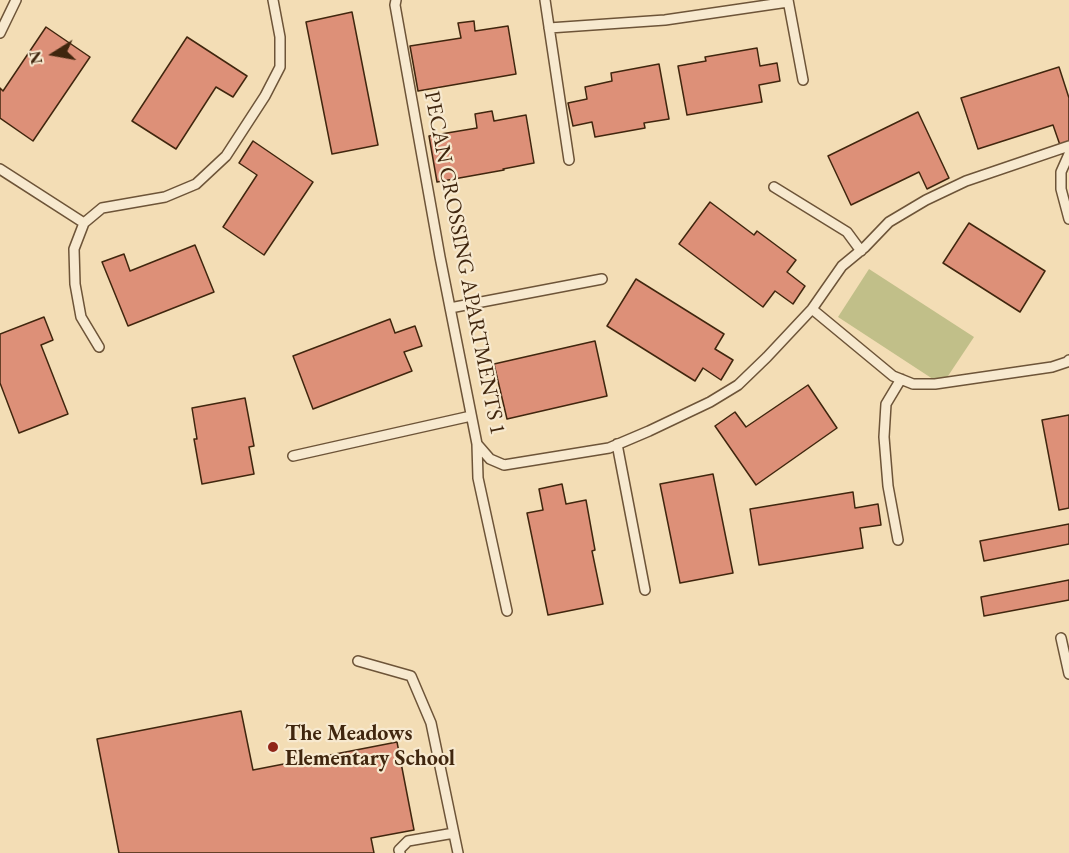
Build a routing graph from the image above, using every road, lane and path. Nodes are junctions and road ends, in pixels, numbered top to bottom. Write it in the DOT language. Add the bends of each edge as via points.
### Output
graph roads {
  1 [pos="16,0"];
  2 [pos="273,0"];
  3 [pos="396,0"];
  4 [pos="545,0"];
  5 [pos="788,1"];
  6 [pos="549,28"];
  7 [pos="0,33"];
  8 [pos="803,80"];
  9 [pos="1069,146"];
  10 [pos="1069,154"];
  11 [pos="569,160"];
  12 [pos="0,169"];
  13 [pos="774,187"];
  14 [pos="1069,219"];
  15 [pos="84,223"];
  16 [pos="861,251"];
  17 [pos="602,279"];
  18 [pos="450,308"];
  19 [pos="812,309"];
  20 [pos="99,347"];
  21 [pos="1069,360"];
  22 [pos="901,379"];
  23 [pos="471,416"];
  24 [pos="477,444"];
  25 [pos="617,444"];
  26 [pos="293,456"];
  27 [pos="898,540"];
  28 [pos="645,590"];
  29 [pos="507,611"];
  30 [pos="1061,638"];
  31 [pos="358,661"];
  32 [pos="1069,674"];
  33 [pos="454,833"];
  34 [pos="400,853"];
  35 [pos="458,853"];
  1 -- 7 [label="lane"];
  2 -- 15 [label="lane" via="280,37 280,67 226,156 196,184 165,197 102,208"];
  3 -- 18 [label="lane, PECAN CROSSING APARTMENTS 1"];
  4 -- 6 [label="lane"];
  5 -- 6 [label="lane" via="665,20"];
  5 -- 8 [label="lane"];
  6 -- 11 [label="lane"];
  9 -- 16 [label="lane, PECAN CROSSING APARTMENTS 1" via="966,181 926,200 889,222"];
  10 -- 14 [label="lane" via="1061,172 1061,189"];
  12 -- 15 [label="lane"];
  13 -- 16 [label="lane" via="847,232"];
  15 -- 20 [label="lane" via="74,249 75,284 81,317"];
  16 -- 19 [label="lane, PECAN CROSSING APARTMENTS 1" via="842,266"];
  17 -- 18 [label="lane"];
  18 -- 23 [label="lane, PECAN CROSSING APARTMENTS 1"];
  19 -- 22 [label="lane"];
  19 -- 25 [label="lane, PECAN CROSSING APARTMENTS 1" via="738,385 649,432"];
  21 -- 22 [label="lane" via="1052,367 935,384 912,384"];
  22 -- 27 [label="lane" via="886,404 884,437"];
  23 -- 24 [label="lane, PECAN CROSSING APARTMENTS 1"];
  23 -- 26 [label="lane"];
  24 -- 25 [label="lane, PECAN CROSSING APARTMENTS 1" via="490,459 504,465"];
  24 -- 29 [label="lane" via="478,478"];
  25 -- 28 [label="lane"];
  30 -- 32 [label="lane"];
  31 -- 33 [label="lane" via="411,676 431,723"];
  33 -- 34 [label="lane" via="408,841"];
  33 -- 35 [label="lane"];
}
